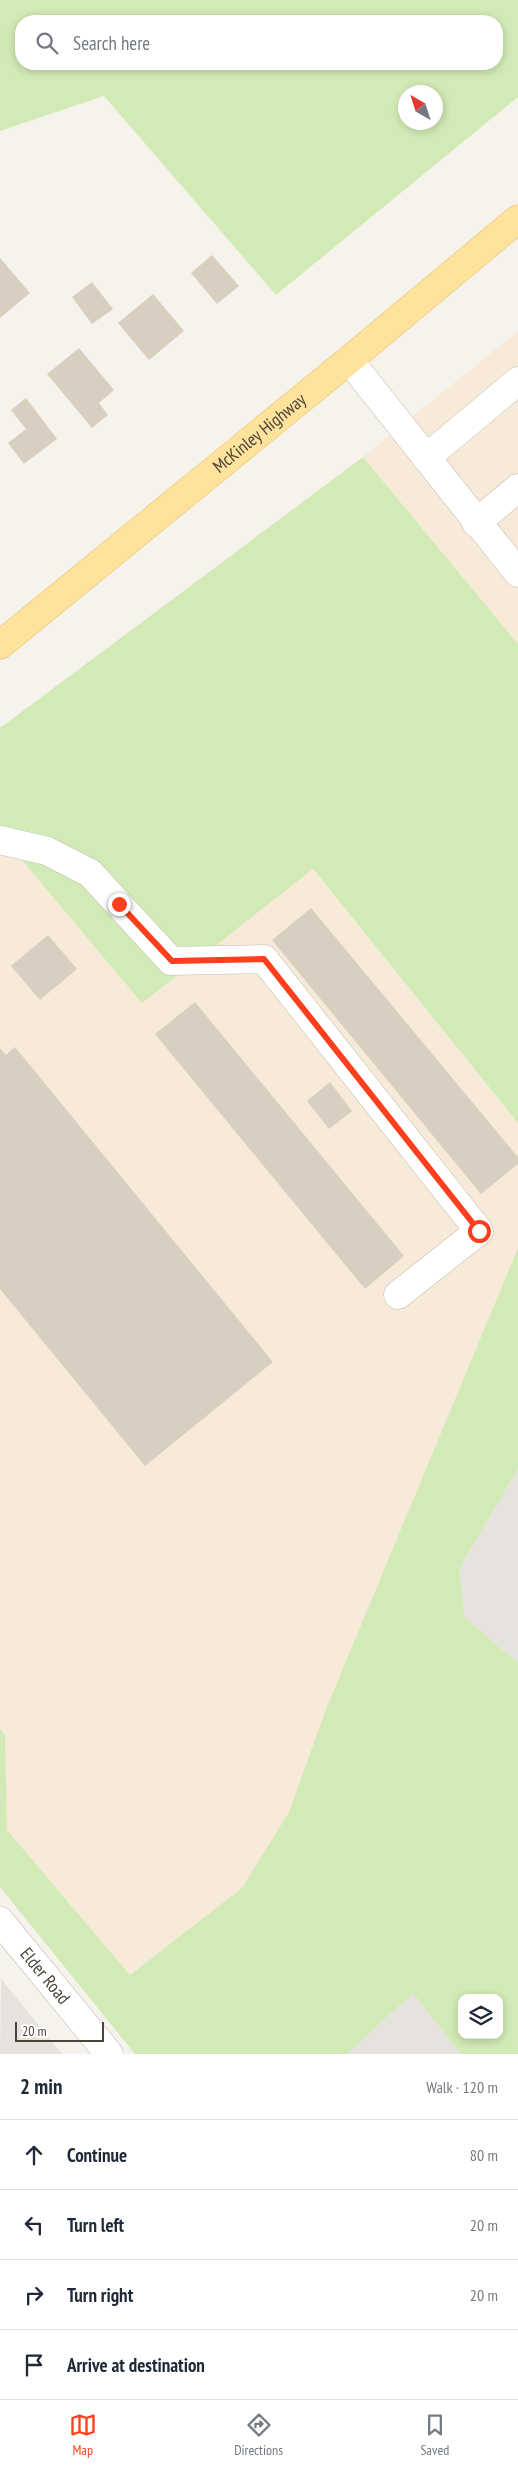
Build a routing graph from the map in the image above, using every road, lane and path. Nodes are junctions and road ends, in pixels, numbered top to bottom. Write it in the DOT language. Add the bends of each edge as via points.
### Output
graph roads {
  1 [pos="518,219"];
  2 [pos="350,360"];
  3 [pos="518,381"];
  4 [pos="426,458"];
  5 [pos="518,488"];
  6 [pos="476,523"];
  7 [pos="517,573"];
  8 [pos="0,645"];
  9 [pos="0,840"];
  10 [pos="398,1295"];
  11 [pos="0,1921"];
  12 [pos="109,2054"];
  1 -- 2 [label="main road, McKinley Highway"];
  2 -- 4 [label="street"];
  2 -- 8 [label="main road, McKinley Highway"];
  3 -- 4 [label="street"];
  4 -- 6 [label="street"];
  5 -- 6 [label="street"];
  6 -- 7 [label="street"];
  9 -- 10 [label="street" via="47,851 90,874 172,961 264,959 479,1231"];
  11 -- 12 [label="street, Elder Road"];
}
